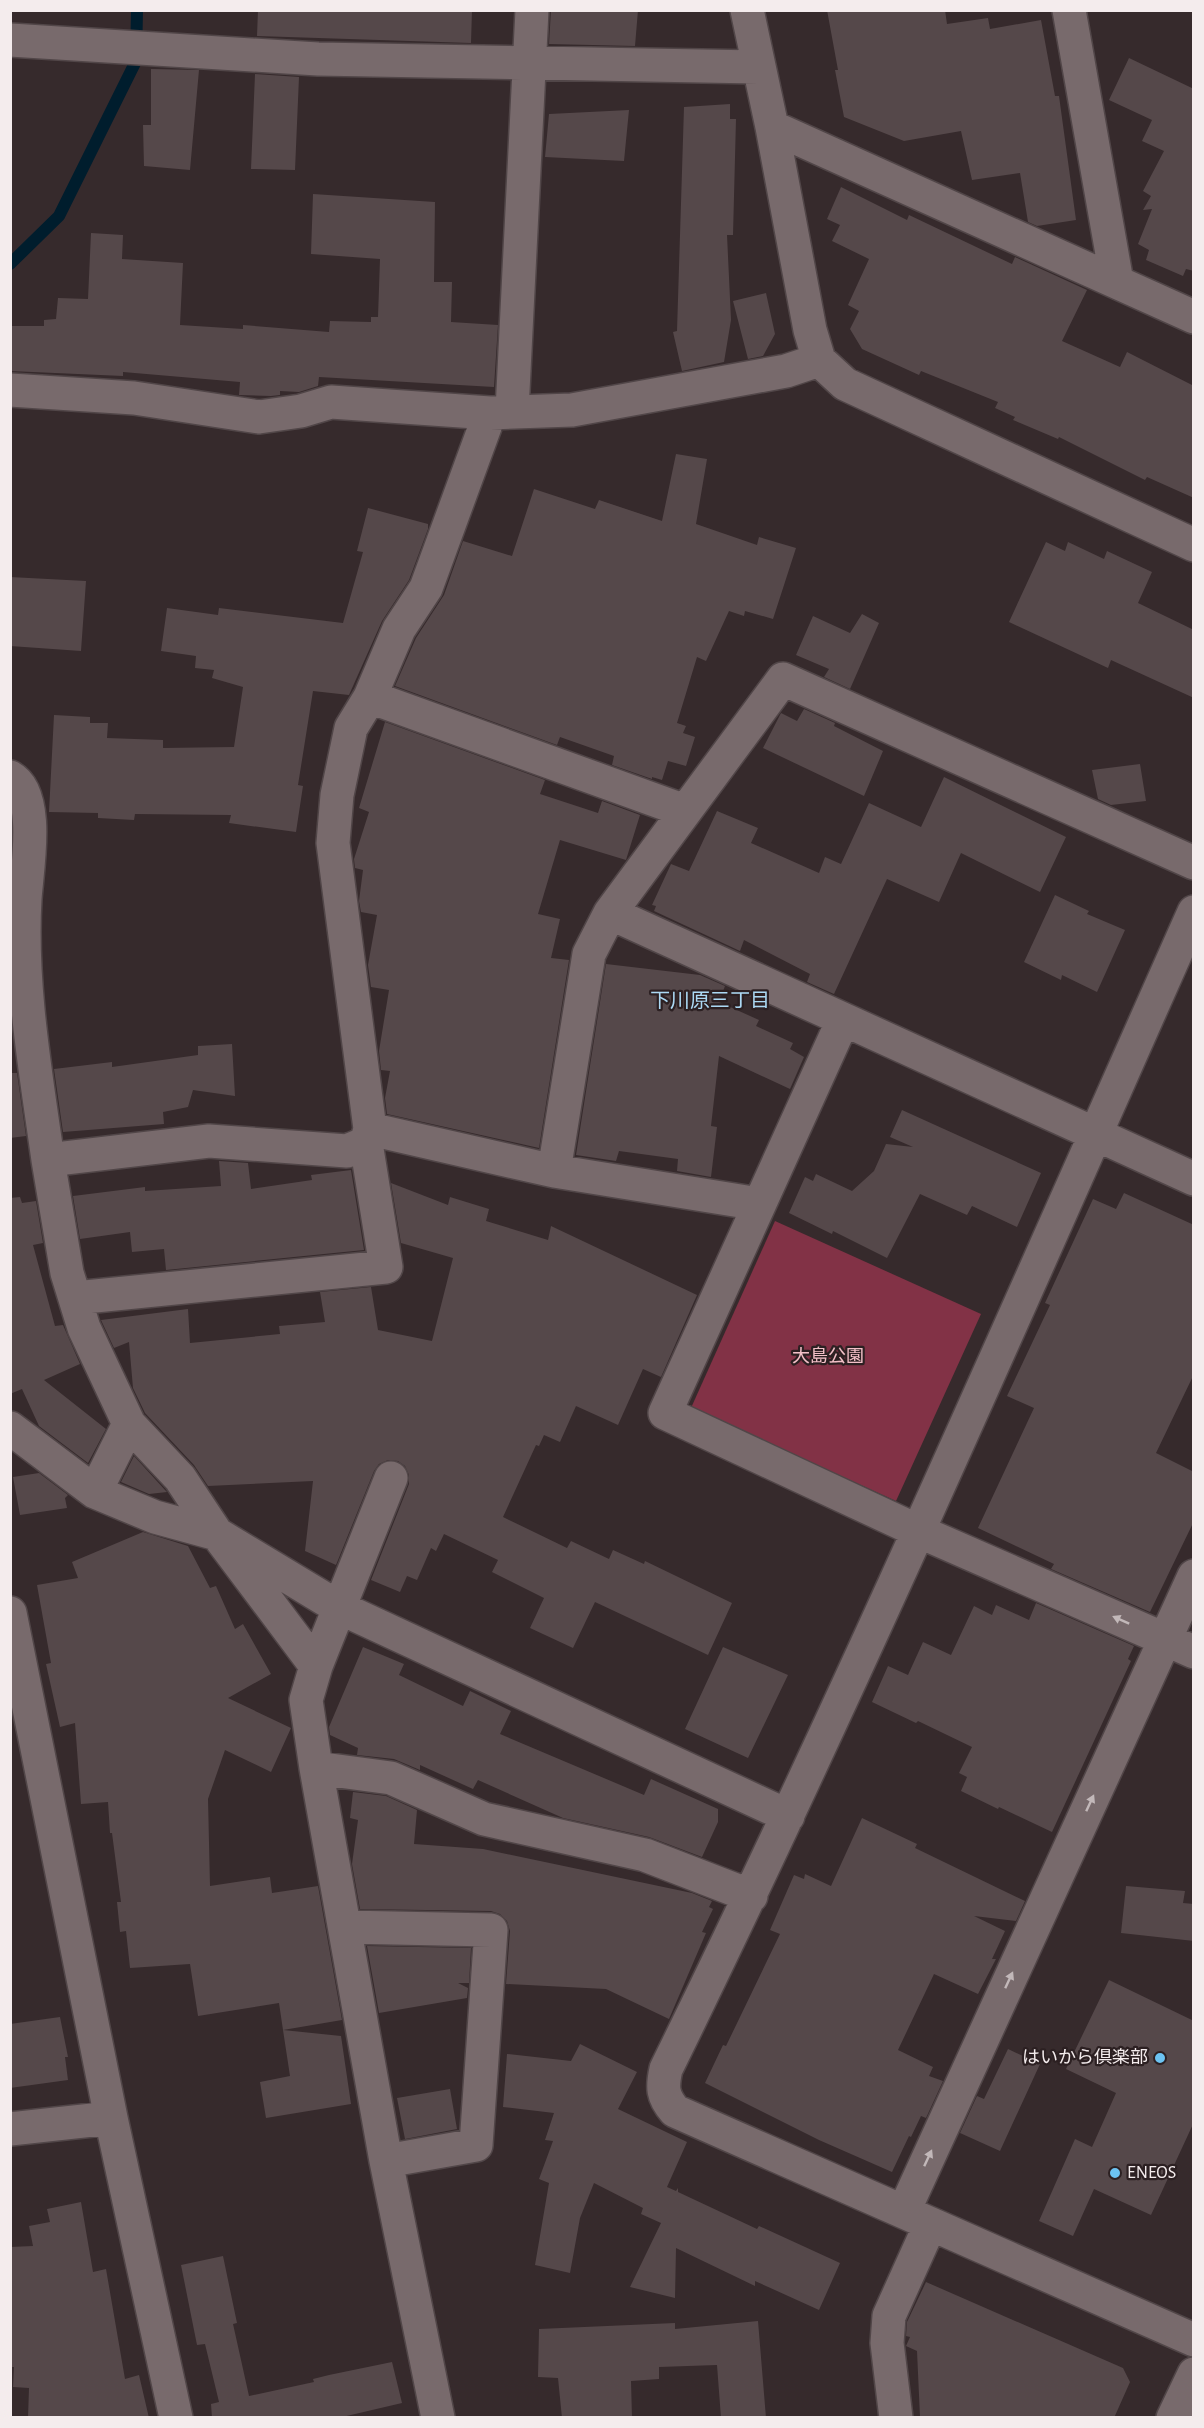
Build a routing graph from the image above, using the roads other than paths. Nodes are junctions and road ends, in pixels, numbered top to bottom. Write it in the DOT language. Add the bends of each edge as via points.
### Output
graph roads {
  1 [pos="532,10"];
  2 [pos="747,10"];
  3 [pos="1069,10"];
  4 [pos="10,40"];
  5 [pos="529,63"];
  6 [pos="758,67"];
  7 [pos="772,127"];
  8 [pos="1117,282"];
  9 [pos="1194,317"];
  10 [pos="819,360"];
  11 [pos="10,390"];
  12 [pos="501,412"];
  13 [pos="1194,545"];
  14 [pos="370,697"];
  15 [pos="10,777"];
  16 [pos="685,810"];
  17 [pos="1194,863"];
  18 [pos="1194,912"];
  19 [pos="610,913"];
  20 [pos="843,1020"];
  21 [pos="1095,1135"];
  22 [pos="368,1136"];
  23 [pos="48,1160"];
  24 [pos="554,1171"];
  25 [pos="1194,1179"];
  26 [pos="759,1204"];
  27 [pos="75,1298"];
  28 [pos="129,1424"];
  29 [pos="10,1428"];
  30 [pos="390,1478"];
  31 [pos="95,1492"];
  32 [pos="918,1531"];
  33 [pos="217,1534"];
  34 [pos="1194,1576"];
  35 [pos="338,1608"];
  36 [pos="10,1613"];
  37 [pos="1179,1646"];
  38 [pos="316,1666"];
  39 [pos="316,1768"];
  40 [pos="788,1816"];
  41 [pos="752,1896"];
  42 [pos="345,1927"];
  43 [pos="111,2118"];
  44 [pos="10,2129"];
  45 [pos="386,2162"];
  46 [pos="917,2218"];
  47 [pos="1194,2340"];
  48 [pos="1194,2374"];
  49 [pos="176,2418"];
  50 [pos="438,2418"];
  51 [pos="896,2418"];
  52 [pos="1173,2418"];
  1 -- 5 [label="street"];
  2 -- 6 [label="street"];
  3 -- 8 [label="street"];
  4 -- 5 [label="street" via="318,59"];
  5 -- 6 [label="street"];
  5 -- 12 [label="street"];
  6 -- 7 [label="street"];
  7 -- 8 [label="street"];
  7 -- 10 [label="street"];
  8 -- 9 [label="street"];
  10 -- 12 [label="street" via="786,371 572,410"];
  10 -- 13 [label="street" via="845,384"];
  11 -- 12 [label="street" via="134,398 259,417 331,402"];
  12 -- 14 [label="street" via="426,588 399,629"];
  14 -- 16 [label="street"];
  14 -- 22 [label="street" via="351,728 336,795 333,843"];
  15 -- 23 [label="street" via="20,783 29,806 24,920 29,1024"];
  16 -- 17 [label="street" via="783,679"];
  16 -- 19 [label="street"];
  18 -- 21 [label="street"];
  19 -- 20 [label="street"];
  19 -- 24 [label="street" via="590,954"];
  20 -- 21 [label="street"];
  20 -- 26 [label="street"];
  21 -- 25 [label="street"];
  21 -- 32 [label="street"];
  22 -- 23 [label="street" via="347,1151 209,1141"];
  22 -- 24 [label="street"];
  22 -- 27 [label="street" via="386,1267"];
  23 -- 27 [label="street" via="67,1273"];
  24 -- 26 [label="street"];
  26 -- 32 [label="street" via="665,1413"];
  27 -- 28 [label="street" via="84,1328"];
  28 -- 31 [label="street"];
  28 -- 33 [label="street" via="180,1478"];
  29 -- 31 [label="street"];
  30 -- 35 [label="street"];
  31 -- 33 [label="street" via="156,1517"];
  37 -- 32 [label="street, one-way"];
  32 -- 40 [label="street"];
  33 -- 35 [label="street"];
  33 -- 38 [label="street"];
  34 -- 37 [label="street"];
  35 -- 38 [label="street"];
  35 -- 40 [label="street"];
  36 -- 43 [label="street"];
  46 -- 37 [label="street, one-way"];
  38 -- 39 [label="street" via="306,1700"];
  39 -- 41 [label="street" via="391,1778 484,1819 645,1855"];
  39 -- 42 [label="street"];
  40 -- 41 [label="street"];
  41 -- 46 [label="street" via="666,2069 662,2087 666,2101 675,2111"];
  42 -- 45 [label="street"];
  42 -- 45 [label="street" via="491,1930 476,2145"];
  43 -- 44 [label="street"];
  43 -- 49 [label="street"];
  45 -- 50 [label="street"];
  46 -- 47 [label="street"];
  46 -- 51 [label="street" via="889,2316 887,2343"];
  48 -- 52 [label="street"];
}
